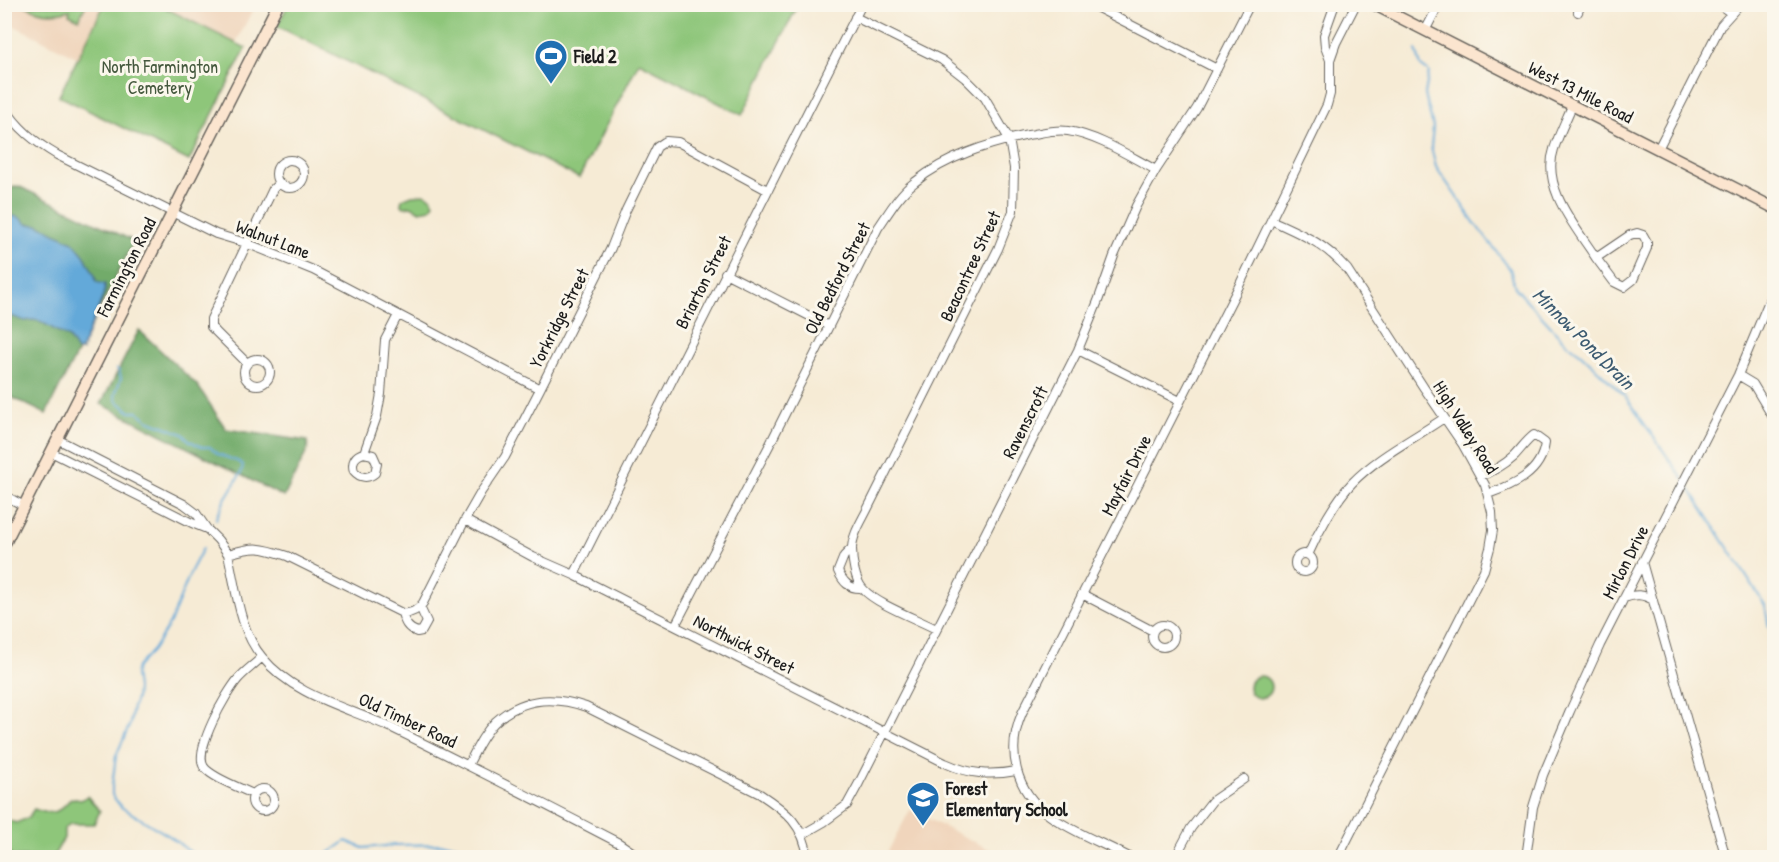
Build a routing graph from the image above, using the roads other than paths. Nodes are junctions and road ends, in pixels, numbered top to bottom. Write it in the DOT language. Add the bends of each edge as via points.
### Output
graph roads {
  1 [pos="278,4"];
  2 [pos="862,4"];
  3 [pos="1090,4"];
  4 [pos="1250,4"];
  5 [pos="1335,4"];
  6 [pos="1356,4"];
  7 [pos="1373,4"];
  8 [pos="1439,4"];
  9 [pos="1718,4"];
  10 [pos="1740,4"];
  11 [pos="1731,13"];
  12 [pos="855,17"];
  13 [pos="1425,31"];
  14 [pos="1330,60"];
  15 [pos="1217,69"];
  16 [pos="4,106"];
  17 [pos="1572,106"];
  18 [pos="13,120"];
  19 [pos="4,125"];
  20 [pos="1009,139"];
  21 [pos="1658,149"];
  22 [pos="1156,170"];
  23 [pos="279,183"];
  24 [pos="767,190"];
  25 [pos="1774,208"];
  26 [pos="172,213"];
  27 [pos="1271,220"];
  28 [pos="246,243"];
  29 [pos="1596,258"];
  30 [pos="725,273"];
  31 [pos="1774,289"];
  32 [pos="398,315"];
  33 [pos="828,326"];
  34 [pos="1078,350"];
  35 [pos="247,363"];
  36 [pos="1737,375"];
  37 [pos="540,389"];
  38 [pos="1180,401"];
  39 [pos="1444,418"];
  40 [pos="1774,419"];
  41 [pos="57,439"];
  42 [pos="51,452"];
  43 [pos="364,453"];
  44 [pos="1480,476"];
  45 [pos="147,486"];
  46 [pos="1488,494"];
  47 [pos="4,495"];
  48 [pos="140,497"];
  49 [pos="24,506"];
  50 [pos="465,520"];
  51 [pos="207,529"];
  52 [pos="4,545"];
  53 [pos="852,548"];
  54 [pos="228,554"];
  55 [pos="1308,555"];
  56 [pos="1642,562"];
  57 [pos="574,575"];
  58 [pos="862,588"];
  59 [pos="1082,594"];
  60 [pos="1624,598"];
  61 [pos="1653,600"];
  62 [pos="420,607"];
  63 [pos="402,613"];
  64 [pos="675,626"];
  65 [pos="936,629"];
  66 [pos="1153,631"];
  67 [pos="262,657"];
  68 [pos="884,732"];
  69 [pos="468,765"];
  70 [pos="1016,771"];
  71 [pos="1244,778"];
  72 [pos="253,794"];
  73 [pos="803,834"];
  74 [pos="641,858"];
  75 [pos="808,858"];
  76 [pos="1131,858"];
  77 [pos="1175,858"];
  78 [pos="1338,858"];
  79 [pos="1526,858"];
  80 [pos="1726,858"];
  1 -- 26 [label="street, Farmington Road"];
  2 -- 12 [label="street, Briarton Street"];
  3 -- 15 [label="street"];
  4 -- 15 [label="street, Ravenscroft"];
  5 -- 14 [label="street, Mayfair Drive" via="1324,35"];
  6 -- 14 [label="street, Mayfair Drive"];
  7 -- 13 [label="street, West 13 Mile Road"];
  8 -- 13 [label="street"];
  9 -- 11 [label="street"];
  10 -- 11 [label="street"];
  11 -- 21 [label="street" via="1721,25"];
  12 -- 20 [label="street, Beacontree Street" via="942,60 965,78 985,98"];
  12 -- 24 [label="street, Briarton Street"];
  13 -- 17 [label="street, West 13 Mile Road"];
  14 -- 27 [label="street, Mayfair Drive" via="1327,105"];
  15 -- 22 [label="street, Ravenscroft" via="1197,108"];
  16 -- 18 [label="street, Walnut Lane"];
  17 -- 21 [label="street, West 13 Mile Road"];
  17 -- 29 [label="street" via="1553,150 1550,171 1565,211"];
  18 -- 19 [label="street"];
  18 -- 26 [label="street, Walnut Lane" via="33,140 57,155"];
  20 -- 22 [label="street, Old Bedford Street" via="1055,130 1079,133"];
  20 -- 33 [label="street, Old Bedford Street" via="967,152 914,182 878,228"];
  20 -- 53 [label="street, Beacontree Street" via="1014,168 1013,211"];
  21 -- 25 [label="street, West 13 Mile Road"];
  22 -- 34 [label="street, Ravenscroft" via="1114,256"];
  23 -- 28 [label="street"];
  24 -- 30 [label="street, Briarton Street"];
  24 -- 37 [label="street, Yorkridge Street" via="678,142 666,141 657,147"];
  26 -- 28 [label="street, Walnut Lane"];
  26 -- 41 [label="street, Farmington Road"];
  27 -- 38 [label="street, Mayfair Drive"];
  27 -- 39 [label="street, High Valley Road" via="1335,255"];
  28 -- 32 [label="street, Walnut Lane" via="312,270"];
  28 -- 35 [label="street" via="211,319 211,327"];
  29 -- 29 [label="street" via="1614,282 1624,287 1633,280 1647,242 1643,235 1630,235"];
  30 -- 33 [label="street"];
  30 -- 57 [label="street, Briarton Street"];
  31 -- 36 [label="street, Mirlon Drive"];
  32 -- 37 [label="street, Walnut Lane"];
  32 -- 43 [label="street" via="385,340 377,416"];
  33 -- 64 [label="street, Old Bedford Street"];
  34 -- 38 [label="street"];
  34 -- 65 [label="street, Ravenscroft"];
  36 -- 40 [label="street" via="1753,384"];
  36 -- 56 [label="street, Mirlon Drive"];
  37 -- 50 [label="street, Yorkridge Street" via="505,457"];
  38 -- 59 [label="street, Mayfair Drive"];
  39 -- 44 [label="street, High Valley Road"];
  39 -- 55 [label="street" via="1352,483"];
  41 -- 42 [label="street, Farmington Road"];
  41 -- 45 [label="street"];
  42 -- 48 [label="street"];
  42 -- 49 [label="street, Farmington Road"];
  44 -- 46 [label="street, High Valley Road"];
  44 -- 46 [label="street" via="1501,466 1534,435 1545,443 1544,453 1529,473 1516,484"];
  45 -- 48 [label="street"];
  45 -- 51 [label="street" via="184,504"];
  46 -- 78 [label="street, High Valley Road" via="1493,530 1484,570"];
  47 -- 49 [label="street"];
  48 -- 51 [label="street"];
  49 -- 52 [label="street, Farmington Road"];
  50 -- 57 [label="street, Northwick Street"];
  50 -- 62 [label="street, Yorkridge Street"];
  51 -- 54 [label="street"];
  53 -- 58 [label="street" via="854,569"];
  53 -- 58 [label="street, Beacontree Street" via="838,571 850,587"];
  54 -- 63 [label="street, Yorkridge Street" via="249,548 270,550"];
  54 -- 67 [label="street, Old Timber Road" via="243,619"];
  56 -- 60 [label="street, Mirlon Drive"];
  56 -- 61 [label="street"];
  57 -- 64 [label="street, Northwick Street"];
  58 -- 65 [label="street, Beacontree Street"];
  59 -- 66 [label="street"];
  59 -- 70 [label="street, Mayfair Drive" via="1019,719 1014,742"];
  60 -- 61 [label="street" via="1635,594"];
  60 -- 79 [label="street, Mirlon Drive" via="1543,775 1533,807"];
  61 -- 80 [label="street"];
  62 -- 63 [label="street"];
  62 -- 63 [label="street, Yorkridge Street" via="427,622 422,631 410,629"];
  64 -- 68 [label="street, Northwick Street"];
  65 -- 68 [label="street, Ravenscroft"];
  67 -- 69 [label="street, Old Timber Road" via="285,680 307,693 367,716"];
  67 -- 72 [label="street" via="237,680 206,738 201,756 204,767 213,774"];
  68 -- 70 [label="street, Northwick Street" via="965,771"];
  68 -- 73 [label="street, Ravenscroft" via="847,805"];
  69 -- 73 [label="street" via="487,732 509,712 536,701 564,701 586,707 760,795 781,808"];
  69 -- 74 [label="street, Old Timber Road"];
  70 -- 76 [label="street, Mayfair Drive" via="1028,795 1047,814"];
  71 -- 77 [label="street" via="1212,801"];
  73 -- 75 [label="street"];
}
